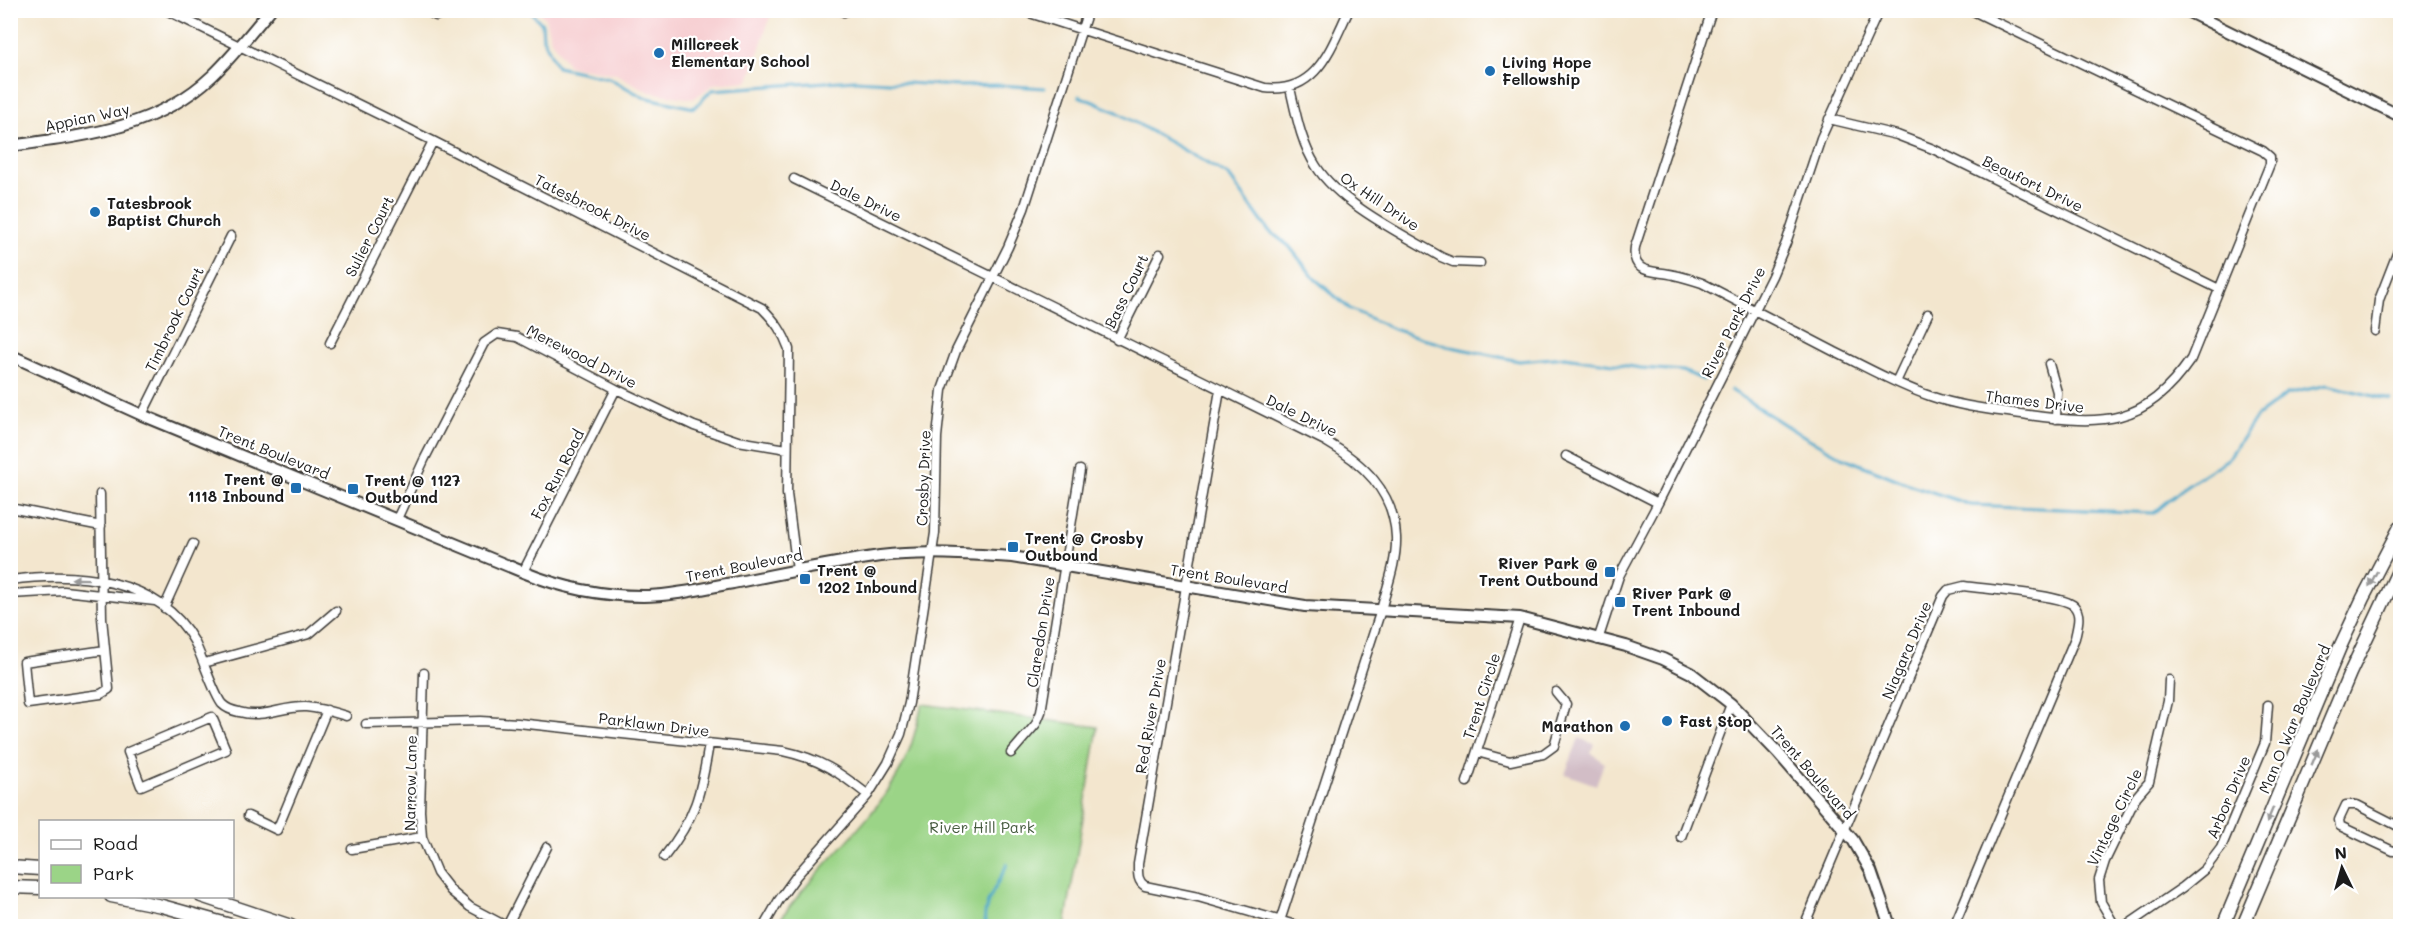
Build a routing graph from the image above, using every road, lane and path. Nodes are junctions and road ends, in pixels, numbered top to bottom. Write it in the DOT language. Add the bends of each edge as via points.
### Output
graph roads {
  1 [pos="166,10"];
  2 [pos="270,10"];
  3 [pos="425,10"];
  4 [pos="1020,10"];
  5 [pos="1088,10"];
  6 [pos="1349,10"];
  7 [pos="1712,10"];
  8 [pos="1879,10"];
  9 [pos="1971,10"];
  10 [pos="2185,10"];
  11 [pos="2392,10"];
  12 [pos="2400,15"];
  13 [pos="436,16"];
  14 [pos="1082,30"];
  15 [pos="240,46"];
  16 [pos="1290,88"];
  17 [pos="10,112"];
  18 [pos="2400,116"];
  19 [pos="1829,119"];
  20 [pos="433,141"];
  21 [pos="13,146"];
  22 [pos="794,179"];
  23 [pos="231,236"];
  24 [pos="2400,246"];
  25 [pos="1160,254"];
  26 [pos="1480,263"];
  27 [pos="991,277"];
  28 [pos="2219,289"];
  29 [pos="1755,310"];
  30 [pos="1928,314"];
  31 [pos="2375,331"];
  32 [pos="1117,340"];
  33 [pos="330,343"];
  34 [pos="10,355"];
  35 [pos="2049,364"];
  36 [pos="1896,382"];
  37 [pos="616,388"];
  38 [pos="1220,390"];
  39 [pos="142,415"];
  40 [pos="2056,419"];
  41 [pos="787,449"];
  42 [pos="1566,456"];
  43 [pos="1080,470"];
  44 [pos="99,494"];
  45 [pos="1658,503"];
  46 [pos="10,508"];
  47 [pos="397,519"];
  48 [pos="101,526"];
  49 [pos="2400,527"];
  50 [pos="193,544"];
  51 [pos="932,552"];
  52 [pos="1064,566"];
  53 [pos="2400,567"];
  54 [pos="797,570"];
  55 [pos="523,572"];
  56 [pos="101,579"];
  57 [pos="10,580"];
  58 [pos="1187,587"];
  59 [pos="10,594"];
  60 [pos="101,594"];
  61 [pos="155,601"];
  62 [pos="165,608"];
  63 [pos="1381,610"];
  64 [pos="336,611"];
  65 [pos="1520,618"];
  66 [pos="1598,640"];
  67 [pos="105,650"];
  68 [pos="204,663"];
  69 [pos="424,674"];
  70 [pos="2169,680"];
  71 [pos="1556,692"];
  72 [pos="222,704"];
  73 [pos="1731,705"];
  74 [pos="2268,705"];
  75 [pos="327,710"];
  76 [pos="346,716"];
  77 [pos="213,717"];
  78 [pos="424,722"];
  79 [pos="366,724"];
  80 [pos="709,744"];
  81 [pos="1477,752"];
  82 [pos="1011,753"];
  83 [pos="1467,782"];
  84 [pos="868,795"];
  85 [pos="248,816"];
  86 [pos="2400,828"];
  87 [pos="1844,830"];
  88 [pos="422,837"];
  89 [pos="1682,837"];
  90 [pos="547,847"];
  91 [pos="352,849"];
  92 [pos="2400,850"];
  93 [pos="664,857"];
  94 [pos="10,867"];
  95 [pos="39,869"];
  96 [pos="10,887"];
  97 [pos="39,888"];
  98 [pos="117,898"];
  99 [pos="204,898"];
  100 [pos="1280,921"];
  101 [pos="234,927"];
  102 [pos="291,927"];
  103 [pos="507,927"];
  104 [pos="764,927"];
  105 [pos="1299,927"];
  106 [pos="1804,927"];
  107 [pos="1890,927"];
  108 [pos="1954,927"];
  109 [pos="2115,927"];
  110 [pos="2126,927"];
  111 [pos="2223,927"];
  112 [pos="2243,927"];
  1 -- 15 [label="street, Tatesbrook Drive"];
  2 -- 15 [label="street, Appian Way"];
  3 -- 13 [label="street"];
  4 -- 14 [label="street"];
  5 -- 14 [label="street, Crosby Drive"];
  6 -- 16 [label="street" via="1323,63"];
  7 -- 29 [label="street, Thames Drive" via="1634,255 1644,270 1687,278"];
  8 -- 19 [label="street, River Park Drive"];
  9 -- 28 [label="street, Thames Drive" via="2268,154 2270,164"];
  10 -- 18 [label="street"];
  11 -- 12 [label="street"];
  14 -- 16 [label="street" via="1266,88"];
  14 -- 27 [label="street, Crosby Drive" via="1024,209"];
  15 -- 20 [label="street, Tatesbrook Drive"];
  15 -- 21 [label="street, Appian Way" via="211,77 158,113 121,128"];
  16 -- 26 [label="street, Ox Hill Drive" via="1310,156 1341,195 1441,257 1453,262"];
  17 -- 21 [label="street"];
  19 -- 28 [label="street, Beaufort Drive" via="1897,135 1933,149"];
  19 -- 29 [label="street, River Park Drive" via="1786,243"];
  20 -- 33 [label="street, Sulier Court"];
  20 -- 41 [label="street, Tatesbrook Drive" via="762,308 776,322 789,349"];
  22 -- 27 [label="street, Dale Drive"];
  23 -- 39 [label="street, Timbrook Court"];
  24 -- 31 [label="street" via="2379,300"];
  25 -- 32 [label="street, Bass Court"];
  27 -- 32 [label="street, Dale Drive"];
  27 -- 51 [label="street, Crosby Drive" via="942,390"];
  28 -- 40 [label="street, Thames Drive" via="2191,359 2157,397 2110,419"];
  29 -- 36 [label="street, Thames Drive"];
  29 -- 45 [label="street, River Park Drive"];
  30 -- 36 [label="street"];
  32 -- 38 [label="street, Dale Drive"];
  34 -- 39 [label="street, Trent Boulevard"];
  35 -- 40 [label="street" via="2057,392"];
  36 -- 40 [label="street, Thames Drive" via="1956,403"];
  37 -- 41 [label="street, Merewood Drive" via="719,435"];
  37 -- 47 [label="street, Merewood Drive" via="517,337 491,336 484,343"];
  37 -- 55 [label="street, Fox Run Road"];
  38 -- 58 [label="street, Red River Drive"];
  38 -- 63 [label="street, Dale Drive" via="1325,441 1353,458 1373,477 1389,503 1396,538"];
  39 -- 47 [label="street, Trent Boulevard"];
  41 -- 54 [label="street, Tatesbrook Drive" via="787,494"];
  42 -- 45 [label="street"];
  43 -- 52 [label="street, Claredon Drive"];
  44 -- 48 [label="street"];
  45 -- 66 [label="street, River Park Drive" via="1619,576"];
  46 -- 48 [label="street"];
  47 -- 55 [label="street, Trent Boulevard"];
  48 -- 56 [label="street"];
  49 -- 111 [label="main road, Man O War Boulevard, one-way" via="2340,647"];
  50 -- 62 [label="street"];
  51 -- 52 [label="street, Trent Boulevard" via="1012,556"];
  51 -- 54 [label="street, Trent Boulevard"];
  51 -- 84 [label="street, Crosby Drive" via="905,721 888,764"];
  52 -- 58 [label="street, Trent Boulevard"];
  52 -- 82 [label="street, Claredon Drive" via="1041,712 1036,724"];
  112 -- 53 [label="main road, one-way" via="2355,662"];
  54 -- 55 [label="street, Trent Boulevard" via="686,592 644,596 587,591"];
  56 -- 57 [label="street, one-way"];
  56 -- 60 [label="street"];
  56 -- 61 [label="street"];
  58 -- 63 [label="street, Trent Boulevard" via="1305,606"];
  58 -- 100 [label="street, Red River Drive" via="1138,864 1139,880 1145,886"];
  59 -- 60 [label="street"];
  60 -- 61 [label="street"];
  60 -- 67 [label="street"];
  61 -- 62 [label="street"];
  62 -- 68 [label="street" via="194,641"];
  63 -- 65 [label="street, Trent Boulevard"];
  63 -- 100 [label="street, Dale Drive"];
  64 -- 68 [label="street" via="309,634"];
  65 -- 66 [label="street, Trent Boulevard"];
  65 -- 81 [label="street, Trent Circle"];
  66 -- 73 [label="street, Trent Boulevard" via="1691,672"];
  67 -- 67 [label="street" via="109,689 101,694 28,704 24,662"];
  68 -- 72 [label="street"];
  69 -- 78 [label="street, Narrow Lane"];
  70 -- 109 [label="street, Vintage Circle" via="2167,710 2149,783 2136,797 2099,880 2101,902"];
  71 -- 81 [label="street" via="1566,704 1554,746 1543,754 1510,761"];
  72 -- 75 [label="street" via="252,716 305,707"];
  72 -- 77 [label="street"];
  73 -- 87 [label="street, Trent Boulevard"];
  73 -- 89 [label="street"];
  74 -- 110 [label="street, Arbor Drive" via="2265,743 2221,849 2205,869"];
  75 -- 76 [label="street"];
  75 -- 85 [label="street" via="277,830"];
  77 -- 77 [label="street" via="128,752 141,786 226,750"];
  78 -- 79 [label="street, Parklawn Drive"];
  78 -- 80 [label="street, Parklawn Drive" via="518,723"];
  78 -- 88 [label="street, Narrow Lane"];
  80 -- 84 [label="street, Parklawn Drive" via="802,755 835,770"];
  80 -- 93 [label="street" via="689,823"];
  81 -- 83 [label="street, Trent Circle"];
  84 -- 104 [label="street, Crosby Drive" via="797,875"];
  86 -- 92 [label="street" via="2357,806 2346,805 2339,820 2340,826 2393,851"];
  87 -- 106 [label="street, Niagara Drive"];
  87 -- 107 [label="street, Trent Boulevard" via="1871,872"];
  87 -- 108 [label="street, Niagara Drive" via="1948,590 1964,586 2049,598 2075,607 2079,623 2074,638"];
  88 -- 91 [label="street"];
  88 -- 103 [label="street, Narrow Lane" via="433,866 451,891 470,907"];
  90 -- 103 [label="street"];
  94 -- 95 [label="main road"];
  96 -- 97 [label="main road"];
  98 -- 101 [label="main road" via="162,906"];
  99 -- 102 [label="main road"];
  100 -- 105 [label="street, Red River Drive"];
}
